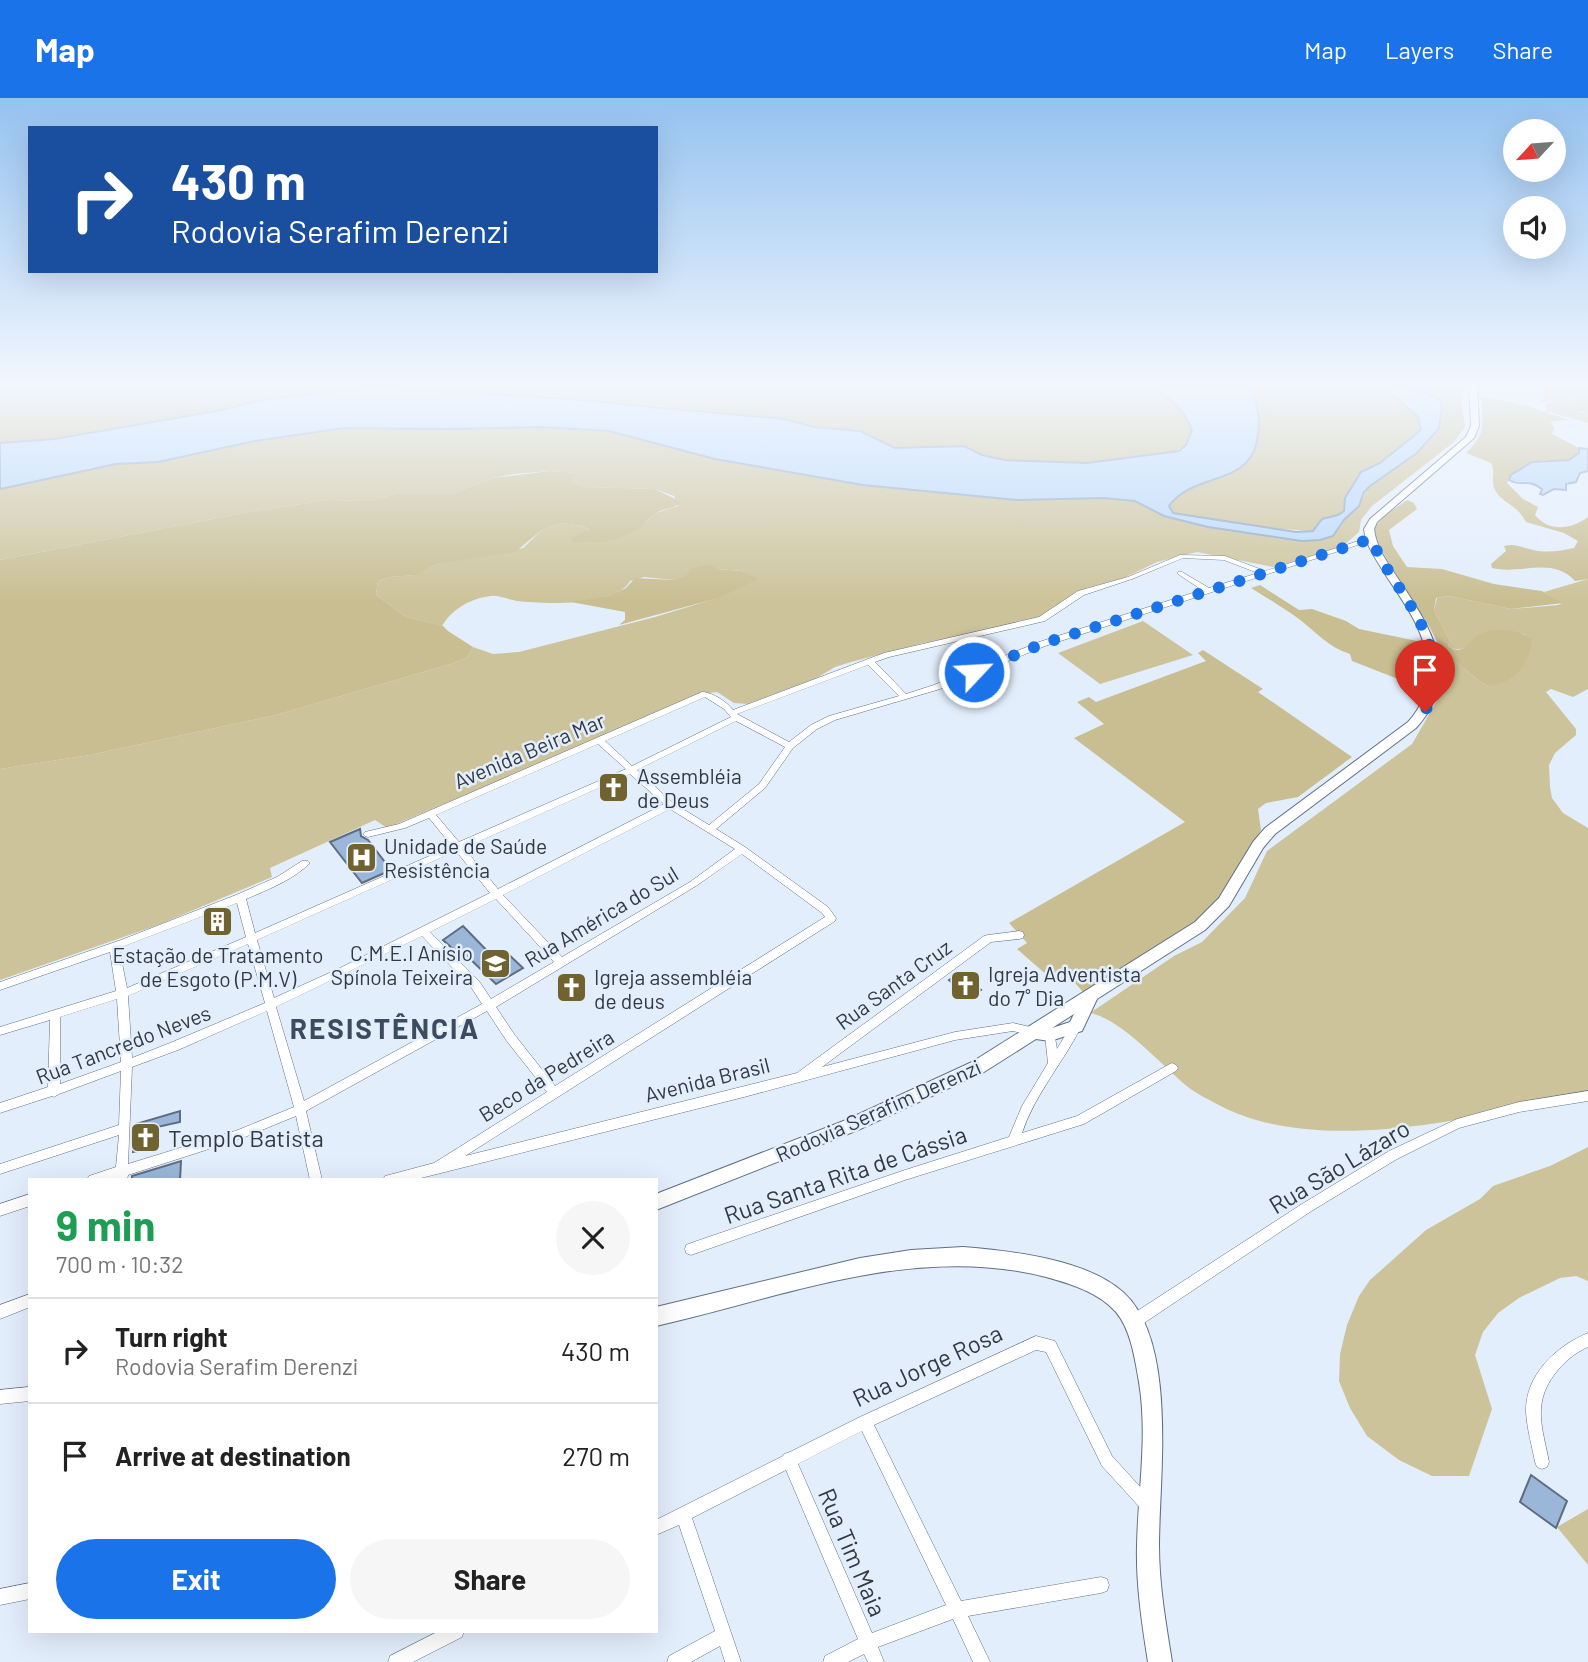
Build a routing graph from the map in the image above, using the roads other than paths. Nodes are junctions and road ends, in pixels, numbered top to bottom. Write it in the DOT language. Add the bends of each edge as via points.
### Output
graph roads {
  1 [pos="1448,456"];
  2 [pos="1371,539"];
  3 [pos="1180,573"];
  4 [pos="1265,573"];
  5 [pos="1208,591"];
  6 [pos="869,661"];
  7 [pos="905,697"];
  8 [pos="734,716"];
  9 [pos="600,741"];
  10 [pos="790,746"];
  11 [pos="631,770"];
  12 [pos="670,804"];
  13 [pos="430,813"];
  14 [pos="711,828"];
  15 [pos="368,834"];
  16 [pos="457,846"];
  17 [pos="742,849"];
  18 [pos="305,863"];
  19 [pos="496,893"];
  20 [pos="240,897"];
  21 [pos="423,931"];
  22 [pos="1019,935"];
  23 [pos="251,940"];
  24 [pos="114,947"];
  25 [pos="561,962"];
  26 [pos="0,986"];
  27 [pos="124,993"];
  28 [pos="1091,995"];
  29 [pos="488,1006"];
  30 [pos="271,1007"];
  31 [pos="55,1014"];
  32 [pos="1076,1027"];
  33 [pos="0,1031"];
  34 [pos="1042,1034"];
  35 [pos="1054,1065"];
  36 [pos="129,1066"];
  37 [pos="1172,1068"];
  38 [pos="797,1079"];
  39 [pos="54,1092"];
  40 [pos="554,1093"];
  41 [pos="1588,1096"];
  42 [pos="0,1108"];
  43 [pos="300,1109"];
  44 [pos="125,1128"];
  45 [pos="1014,1140"];
  46 [pos="439,1166"];
  47 [pos="0,1169"];
  48 [pos="122,1175"];
  49 [pos="105,1178"];
  50 [pos="316,1178"];
  51 [pos="396,1178"];
  52 [pos="28,1201"];
  53 [pos="658,1201"];
  54 [pos="0,1210"];
  55 [pos="691,1249"];
  56 [pos="28,1301"];
  57 [pos="0,1312"];
  58 [pos="658,1317"];
  59 [pos="1133,1322"];
  60 [pos="1588,1340"];
  61 [pos="28,1394"];
  62 [pos="0,1397"];
  63 [pos="865,1422"];
  64 [pos="789,1459"];
  65 [pos="1542,1462"];
  66 [pos="1149,1508"];
  67 [pos="682,1515"];
  68 [pos="658,1527"];
  69 [pos="1101,1585"];
  70 [pos="28,1591"];
  71 [pos="0,1597"];
  72 [pos="955,1610"];
  73 [pos="452,1633"];
  74 [pos="724,1635"];
  75 [pos="868,1643"];
  76 [pos="396,1662"];
  77 [pos="675,1662"];
  78 [pos="733,1662"];
  79 [pos="831,1662"];
  80 [pos="876,1662"];
  81 [pos="982,1662"];
  82 [pos="1160,1662"];
  1 -- 2 [label="main road" via="1373,521"];
  2 -- 4 [label="street"];
  2 -- 28 [label="main road, Rodovia Serafim Derenzi" via="1430,644 1434,691 1425,712 1270,831 1224,902 1200,926"];
  3 -- 5 [label="street"];
  4 -- 5 [label="street"];
  4 -- 6 [label="street" via="1225,558 1182,556 1081,593 1042,619"];
  5 -- 7 [label="street" via="1034,647"];
  6 -- 7 [label="street"];
  6 -- 8 [label="street"];
  7 -- 10 [label="street" via="832,718"];
  8 -- 9 [label="street, Avenida Beira Mar" via="704,695"];
  8 -- 10 [label="street"];
  8 -- 11 [label="street"];
  9 -- 11 [label="street, Beco da Pedreira"];
  9 -- 13 [label="street, Avenida Beira Mar"];
  10 -- 14 [label="street" via="762,786"];
  11 -- 12 [label="street, Beco da Pedreira"];
  11 -- 16 [label="street"];
  12 -- 14 [label="street, Beco da Pedreira"];
  12 -- 19 [label="street, Rua Tancredo Neves"];
  13 -- 15 [label="street, Avenida Beira Mar"];
  13 -- 16 [label="street"];
  14 -- 17 [label="street, Beco da Pedreira"];
  16 -- 19 [label="street"];
  16 -- 23 [label="street"];
  17 -- 25 [label="street, Rua América do Sul" via="693,884"];
  17 -- 40 [label="street, Beco da Pedreira" via="831,918"];
  18 -- 20 [label="street"];
  19 -- 21 [label="street, Rua Tancredo Neves"];
  19 -- 25 [label="street"];
  20 -- 23 [label="street"];
  20 -- 24 [label="street"];
  21 -- 29 [label="street" via="475,984"];
  21 -- 30 [label="street, Rua Tancredo Neves"];
  22 -- 38 [label="street, Rua Santa Cruz" via="988,939"];
  23 -- 27 [label="street"];
  23 -- 30 [label="street"];
  24 -- 26 [label="street"];
  24 -- 27 [label="street"];
  25 -- 29 [label="street, Rua América do Sul"];
  27 -- 31 [label="street"];
  27 -- 36 [label="street"];
  28 -- 32 [label="main road"];
  28 -- 34 [label="main road, Rodovia Serafim Derenzi"];
  29 -- 40 [label="street"];
  29 -- 43 [label="street, Rua América do Sul"];
  30 -- 36 [label="street, Rua Tancredo Neves"];
  30 -- 43 [label="street"];
  31 -- 33 [label="street"];
  31 -- 39 [label="street"];
  32 -- 34 [label="main road"];
  32 -- 35 [label="street"];
  34 -- 35 [label="street"];
  34 -- 38 [label="street, Avenida Brasil" via="1013,1027 955,1036"];
  34 -- 53 [label="main road, Rodovia Serafim Derenzi" via="926,1093"];
  35 -- 45 [label="street" via="1026,1103"];
  36 -- 39 [label="street, Rua Tancredo Neves"];
  36 -- 44 [label="street"];
  37 -- 45 [label="street, Rua Santa Rita de Cássia" via="1080,1120"];
  38 -- 46 [label="street, Avenida Brasil"];
  39 -- 42 [label="street, Rua Tancredo Neves"];
  40 -- 46 [label="street, Beco da Pedreira"];
  41 -- 59 [label="street, Rua São Lázaro" via="1512,1108 1440,1132 1318,1201"];
  43 -- 48 [label="street, Rua América do Sul"];
  43 -- 50 [label="street"];
  44 -- 47 [label="street"];
  44 -- 48 [label="street"];
  45 -- 55 [label="street, Rua Santa Rita de Cássia"];
  46 -- 51 [label="street, Avenida Brasil"];
  48 -- 49 [label="street, Rua América do Sul"];
  52 -- 54 [label="street"];
  56 -- 57 [label="street"];
  58 -- 59 [label="main road" via="865,1266 940,1254 994,1256 1048,1267 1100,1286"];
  59 -- 66 [label="main road" via="1153,1413"];
  60 -- 65 [label="street" via="1563,1352 1539,1381 1532,1400"];
  61 -- 62 [label="street"];
  63 -- 64 [label="street, Rua Jorge Rosa"];
  63 -- 66 [label="street, Rua Jorge Rosa" via="1027,1345 1042,1343 1054,1352 1107,1461"];
  63 -- 72 [label="street"];
  64 -- 67 [label="street, Rua Jorge Rosa"];
  64 -- 75 [label="street, Rua Tim Maia"];
  66 -- 82 [label="main road" via="1149,1572"];
  67 -- 68 [label="street, Rua Jorge Rosa"];
  67 -- 74 [label="street"];
  69 -- 72 [label="street"];
  70 -- 71 [label="street"];
  72 -- 75 [label="street"];
  72 -- 81 [label="street"];
  73 -- 76 [label="street"];
  74 -- 77 [label="street"];
  74 -- 78 [label="street"];
  75 -- 79 [label="street"];
  75 -- 80 [label="street, Rua Tim Maia"];
}
